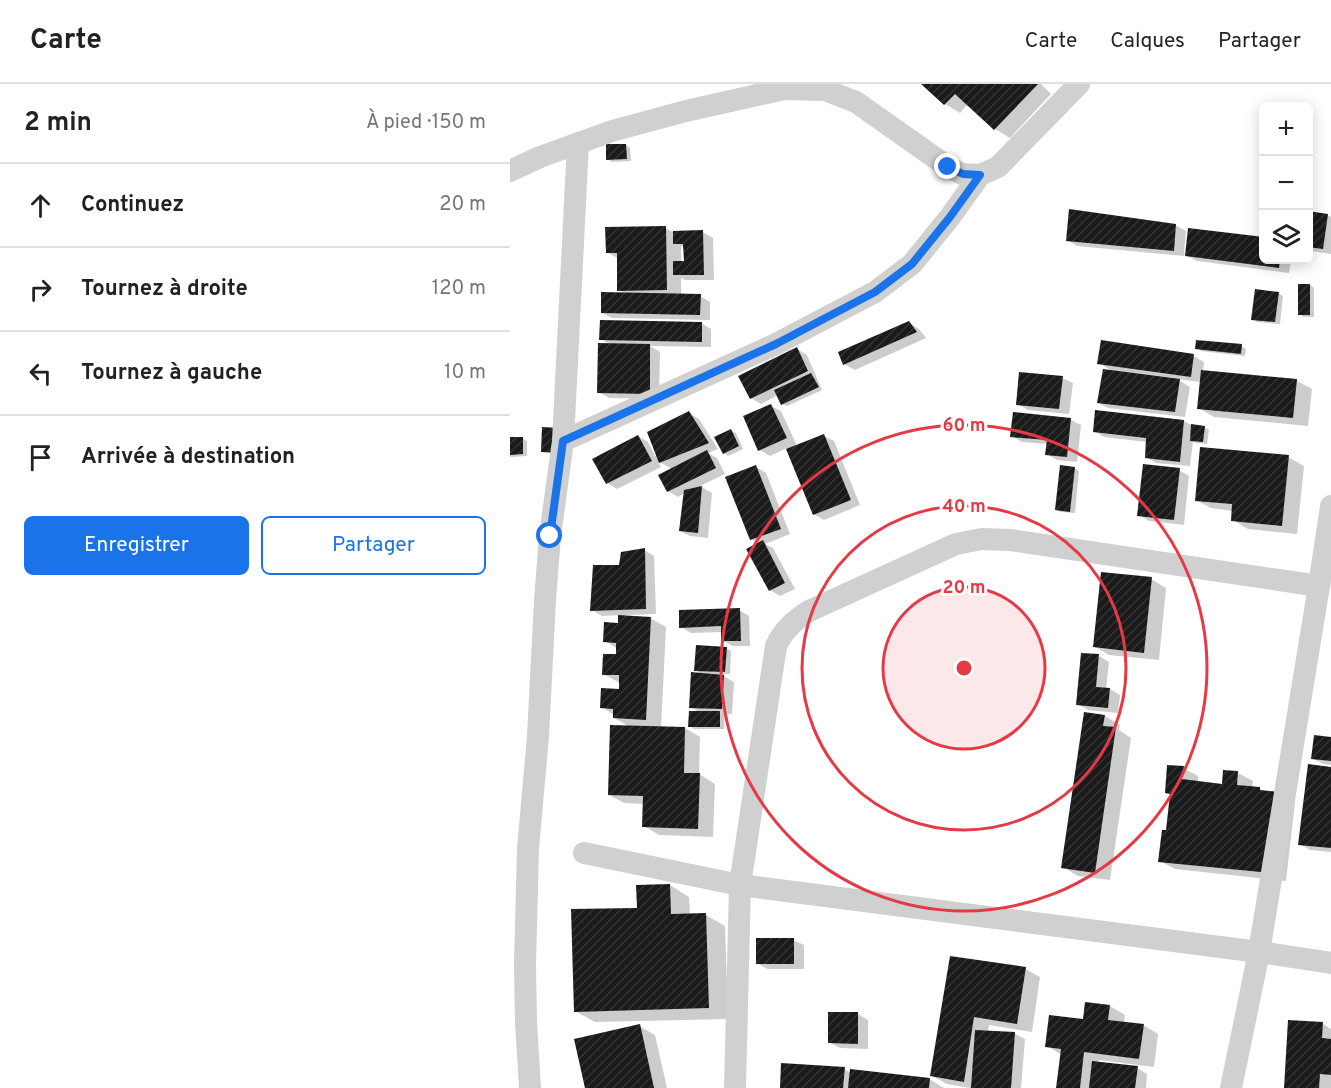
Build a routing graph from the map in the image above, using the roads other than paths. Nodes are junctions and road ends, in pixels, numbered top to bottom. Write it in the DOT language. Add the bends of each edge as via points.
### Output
graph roads {
  1 [pos="1079,84"];
  2 [pos="784,87"];
  3 [pos="861,93"];
  4 [pos="578,143"];
  5 [pos="510,171"];
  6 [pos="980,175"];
  7 [pos="563,441"];
  8 [pos="1331,506"];
  9 [pos="1319,586"];
  10 [pos="519,846"];
  11 [pos="584,853"];
  12 [pos="740,885"];
  13 [pos="1259,952"];
  14 [pos="1331,963"];
  15 [pos="523,1082"];
  16 [pos="735,1088"];
  17 [pos="1231,1088"];
  1 -- 6 [label="street" via="998,167"];
  2 -- 3 [label="street"];
  2 -- 4 [label="street"];
  3 -- 6 [label="street" via="948,167 963,174"];
  4 -- 5 [label="street"];
  4 -- 7 [label="street"];
  6 -- 7 [label="street" via="912,264 875,292 776,344"];
  7 -- 10 [label="street" via="550,536 538,736"];
  8 -- 9 [label="street"];
  9 -- 12 [label="street" via="982,538 956,544 809,611 786,629 776,646"];
  9 -- 13 [label="street"];
  10 -- 15 [label="street" via="525,964"];
  11 -- 12 [label="street"];
  12 -- 13 [label="street"];
  12 -- 16 [label="street"];
  13 -- 14 [label="street"];
  13 -- 17 [label="street"];
}
